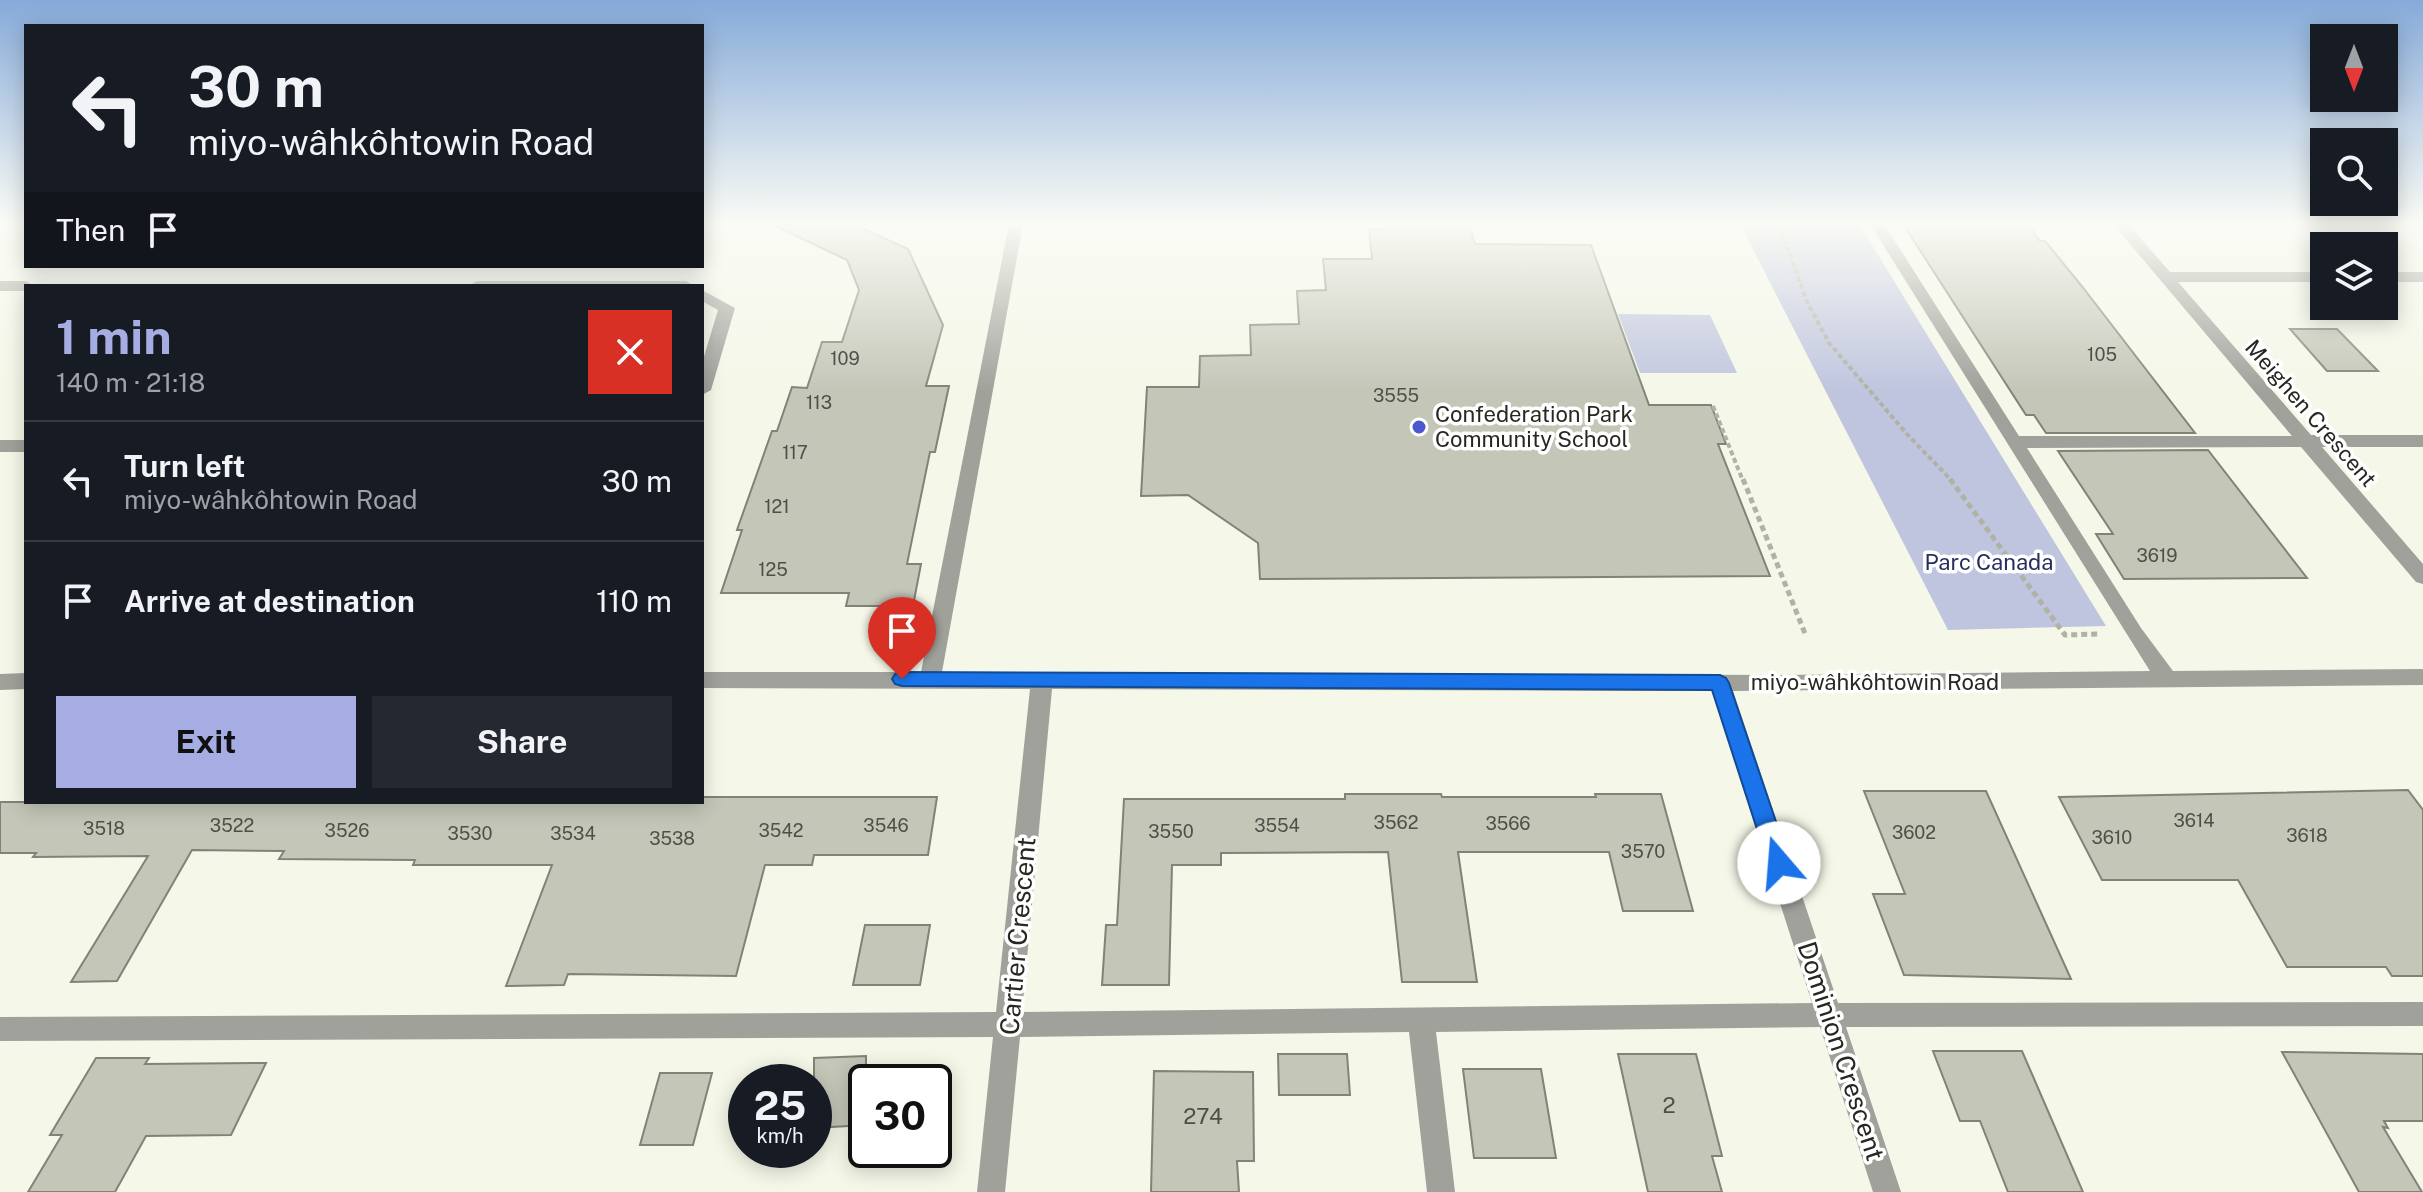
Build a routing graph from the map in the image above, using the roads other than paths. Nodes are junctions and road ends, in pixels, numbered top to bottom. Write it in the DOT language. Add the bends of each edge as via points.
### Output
graph roads {
  1 [pos="1005,280"];
  2 [pos="1912,280"];
  3 [pos="2167,280"];
  4 [pos="0,286"];
  5 [pos="24,286"];
  6 [pos="704,296"];
  7 [pos="704,383"];
  8 [pos="2423,441"];
  9 [pos="2013,442"];
  10 [pos="2307,442"];
  11 [pos="0,446"];
  12 [pos="24,446"];
  13 [pos="2423,577"];
  14 [pos="2423,677"];
  15 [pos="930,679"];
  16 [pos="704,680"];
  17 [pos="1042,680"];
  18 [pos="24,681"];
  19 [pos="2168,681"];
  20 [pos="0,682"];
  21 [pos="1720,683"];
  22 [pos="2423,1014"];
  23 [pos="1828,1015"];
  24 [pos="1421,1019"];
  25 [pos="1009,1024"];
  26 [pos="0,1029"];
  27 [pos="991,1192"];
  28 [pos="1441,1192"];
  29 [pos="1887,1192"];
  1 -- 15 [label="street"];
  2 -- 9 [label="street"];
  3 -- 10 [label="street, Meighen Crescent"];
  4 -- 5 [label="street"];
  6 -- 7 [label="street" via="727,308"];
  8 -- 10 [label="street"];
  9 -- 10 [label="street"];
  9 -- 19 [label="street"];
  10 -- 13 [label="street, Meighen Crescent"];
  11 -- 12 [label="street"];
  14 -- 19 [label="street, miyo-wâhkôhtowin Road"];
  15 -- 16 [label="street, miyo-wâhkôhtowin Road"];
  15 -- 17 [label="street, miyo-wâhkôhtowin Road"];
  17 -- 21 [label="street, miyo-wâhkôhtowin Road"];
  17 -- 25 [label="street, Cartier Crescent"];
  18 -- 20 [label="street"];
  19 -- 21 [label="street, miyo-wâhkôhtowin Road"];
  21 -- 23 [label="street, Dominion Crescent"];
  22 -- 23 [label="street"];
  23 -- 24 [label="street"];
  23 -- 29 [label="street, Dominion Crescent"];
  24 -- 25 [label="street"];
  24 -- 28 [label="street"];
  25 -- 26 [label="street"];
  25 -- 27 [label="street, Cartier Crescent"];
}
